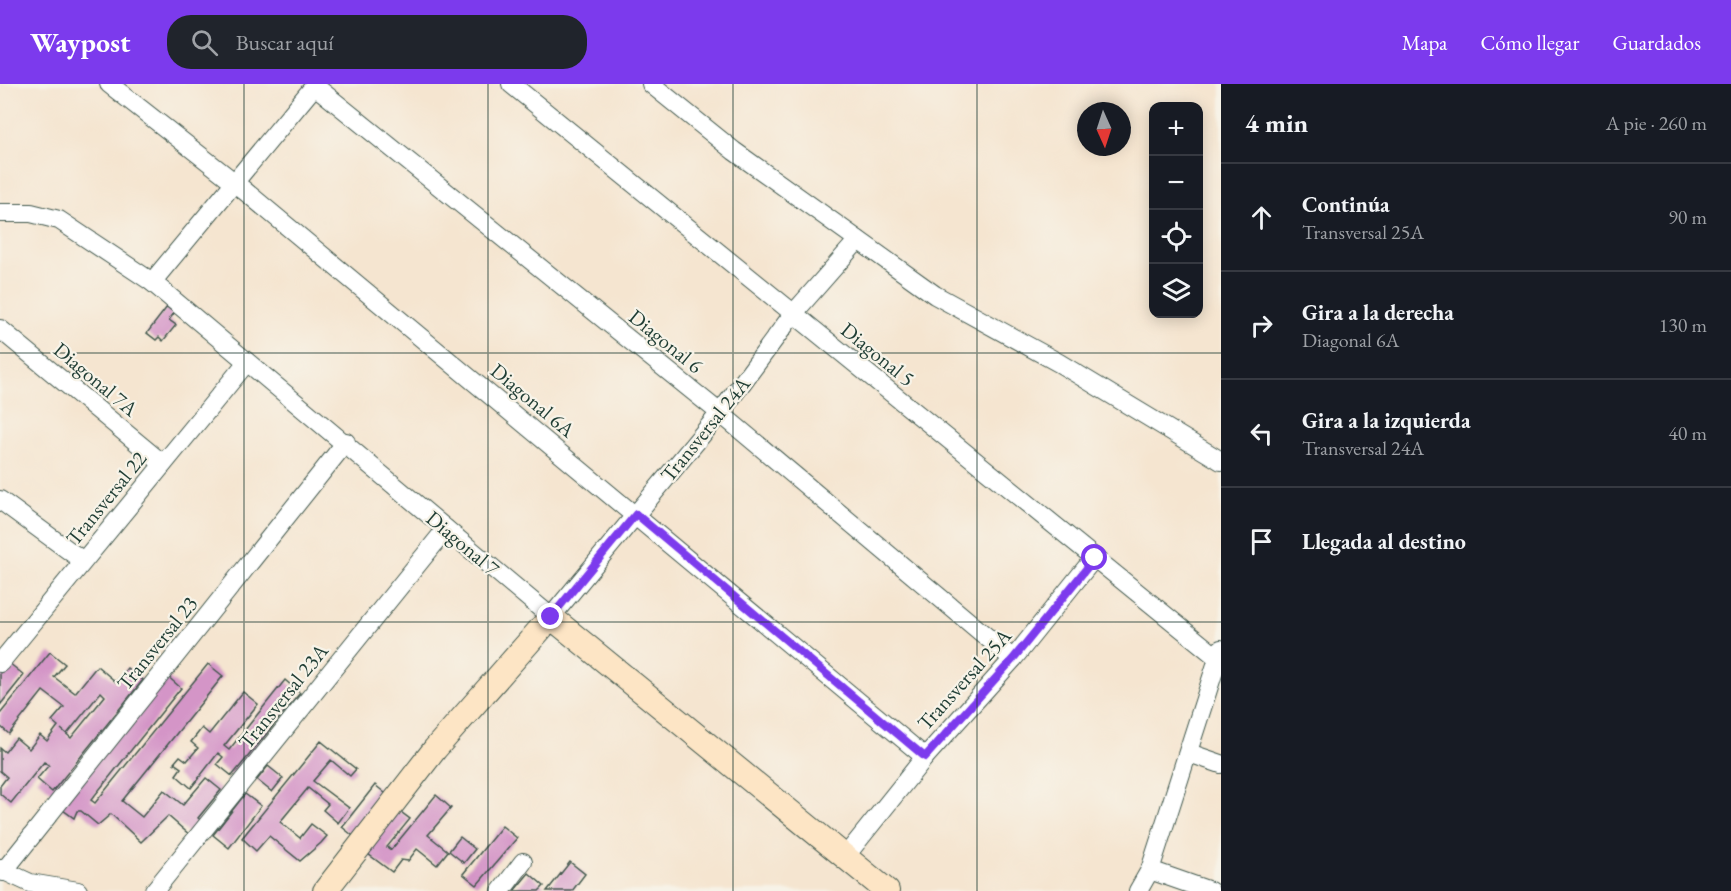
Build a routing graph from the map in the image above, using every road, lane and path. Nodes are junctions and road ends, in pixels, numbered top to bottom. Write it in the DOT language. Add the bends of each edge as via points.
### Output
graph roads {
  1 [pos="109,84"];
  2 [pos="512,84"];
  3 [pos="651,84"];
  4 [pos="315,85"];
  5 [pos="234,182"];
  6 [pos="0,213"];
  7 [pos="858,240"];
  8 [pos="152,282"];
  9 [pos="794,314"];
  10 [pos="0,329"];
  11 [pos="247,362"];
  12 [pos="720,413"];
  13 [pos="345,442"];
  14 [pos="1221,461"];
  15 [pos="163,464"];
  16 [pos="0,500"];
  17 [pos="636,514"];
  18 [pos="446,529"];
  19 [pos="1095,558"];
  20 [pos="83,561"];
  21 [pos="551,617"];
  22 [pos="1219,653"];
  23 [pos="1013,659"];
  24 [pos="0,663"];
  25 [pos="1189,753"];
  26 [pos="925,757"];
  27 [pos="1221,764"];
  28 [pos="844,858"];
  29 [pos="523,862"];
  30 [pos="1150,870"];
  31 [pos="2,871"];
  32 [pos="78,891"];
  33 [pos="154,891"];
  34 [pos="325,891"];
  35 [pos="501,891"];
  36 [pos="886,891"];
  37 [pos="1138,891"];
  38 [pos="1210,891"];
  1 -- 5 [label="street, Diagonal 6A"];
  2 -- 9 [label="street, Diagonal 5"];
  3 -- 7 [label="street" via="734,151"];
  4 -- 5 [label="street"];
  4 -- 12 [label="street, Diagonal 6"];
  5 -- 8 [label="street"];
  5 -- 17 [label="street, Diagonal 6A"];
  6 -- 8 [label="street, Diagonal 7" via="31,213 59,220"];
  7 -- 9 [label="street, Transversal 24A"];
  7 -- 14 [label="street" via="934,295 1059,363"];
  8 -- 11 [label="street, Diagonal 7"];
  9 -- 12 [label="street, Transversal 24A"];
  9 -- 19 [label="street, Diagonal 5"];
  10 -- 15 [label="street, Diagonal 7A"];
  11 -- 13 [label="street, Diagonal 7"];
  11 -- 15 [label="street, Transversal 22"];
  12 -- 17 [label="street, Transversal 24A"];
  12 -- 23 [label="street, Diagonal 6"];
  13 -- 18 [label="street, Diagonal 7"];
  13 -- 31 [label="street, Transversal 23"];
  15 -- 20 [label="street, Transversal 22"];
  16 -- 20 [label="street"];
  17 -- 21 [label="street, Transversal 24A"];
  17 -- 26 [label="street, Diagonal 6A"];
  18 -- 21 [label="street, Diagonal 7"];
  18 -- 33 [label="street, Transversal 23A"];
  19 -- 22 [label="street, Diagonal 5"];
  19 -- 23 [label="street, Transversal 25A"];
  20 -- 24 [label="street, Transversal 22"];
  21 -- 28 [label="street, Diagonal 7"];
  21 -- 34 [label="street" via="435,749"];
  22 -- 25 [label="street"];
  23 -- 26 [label="street, Transversal 25A"];
  25 -- 27 [label="street"];
  25 -- 30 [label="street"];
  26 -- 28 [label="street, Transversal 25A"];
  28 -- 36 [label="street, Diagonal 7"];
  29 -- 35 [label="street"];
  30 -- 37 [label="street"];
  30 -- 38 [label="street"];
  31 -- 32 [label="street" via="30,883"];
}
